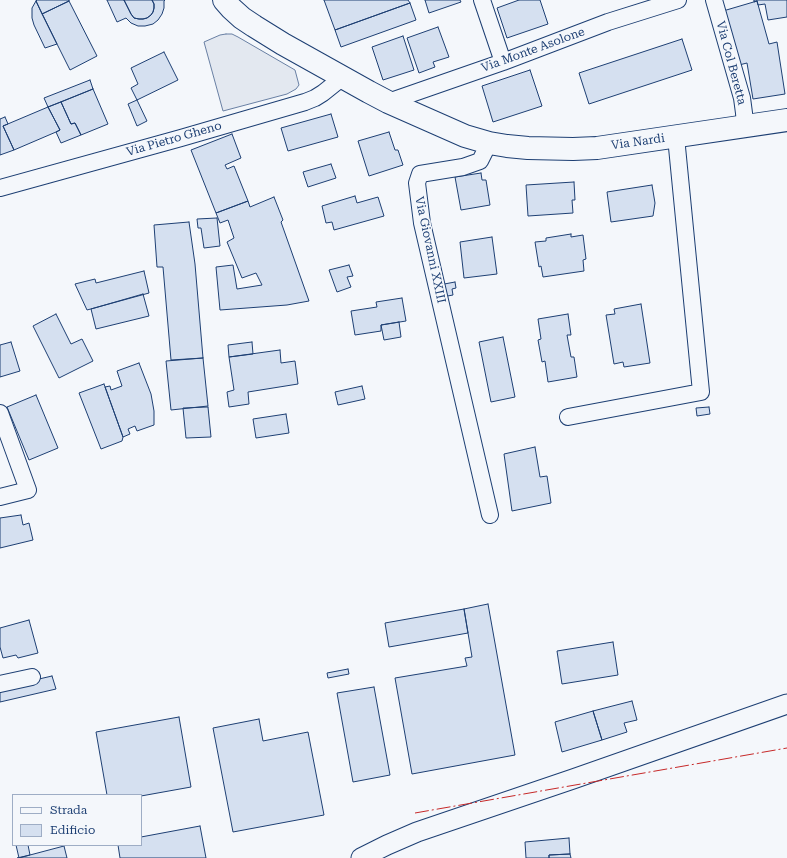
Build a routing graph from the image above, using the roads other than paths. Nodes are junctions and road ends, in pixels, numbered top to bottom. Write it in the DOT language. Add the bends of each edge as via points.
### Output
graph roads {
  1 [pos="224,0"];
  2 [pos="482,0"];
  3 [pos="678,0"];
  4 [pos="714,0"];
  5 [pos="503,62"];
  6 [pos="343,77"];
  7 [pos="388,102"];
  8 [pos="787,120"];
  9 [pos="745,127"];
  10 [pos="676,137"];
  11 [pos="489,143"];
  12 [pos="0,188"];
  13 [pos="0,413"];
  14 [pos="568,417"];
  15 [pos="0,497"];
  16 [pos="490,515"];
  17 [pos="32,677"];
  18 [pos="0,684"];
  19 [pos="787,704"];
  20 [pos="361,858"];
  1 -- 6 [label="main road" via="254,26"];
  2 -- 5 [label="street"];
  3 -- 5 [label="street, Via Monte Asolone" via="608,22"];
  4 -- 9 [label="street, Via Col Beretta" via="742,98"];
  5 -- 7 [label="street, Via Monte Asolone"];
  6 -- 7 [label="main road"];
  6 -- 12 [label="street, Via Pietro Gheno" via="323,93 305,102"];
  7 -- 11 [label="main road" via="465,136"];
  8 -- 9 [label="main road, Via Nardi"];
  9 -- 10 [label="main road, Via Nardi"];
  10 -- 11 [label="main road, Via Nardi" via="573,149 528,148"];
  10 -- 14 [label="street" via="701,392"];
  11 -- 16 [label="street, Via Giovanni XXIII" via="480,161 463,167 420,174 417,183 422,223"];
  13 -- 15 [label="street" via="28,490"];
  17 -- 18 [label="street"];
  19 -- 20 [label="street" via="417,832"];
}
